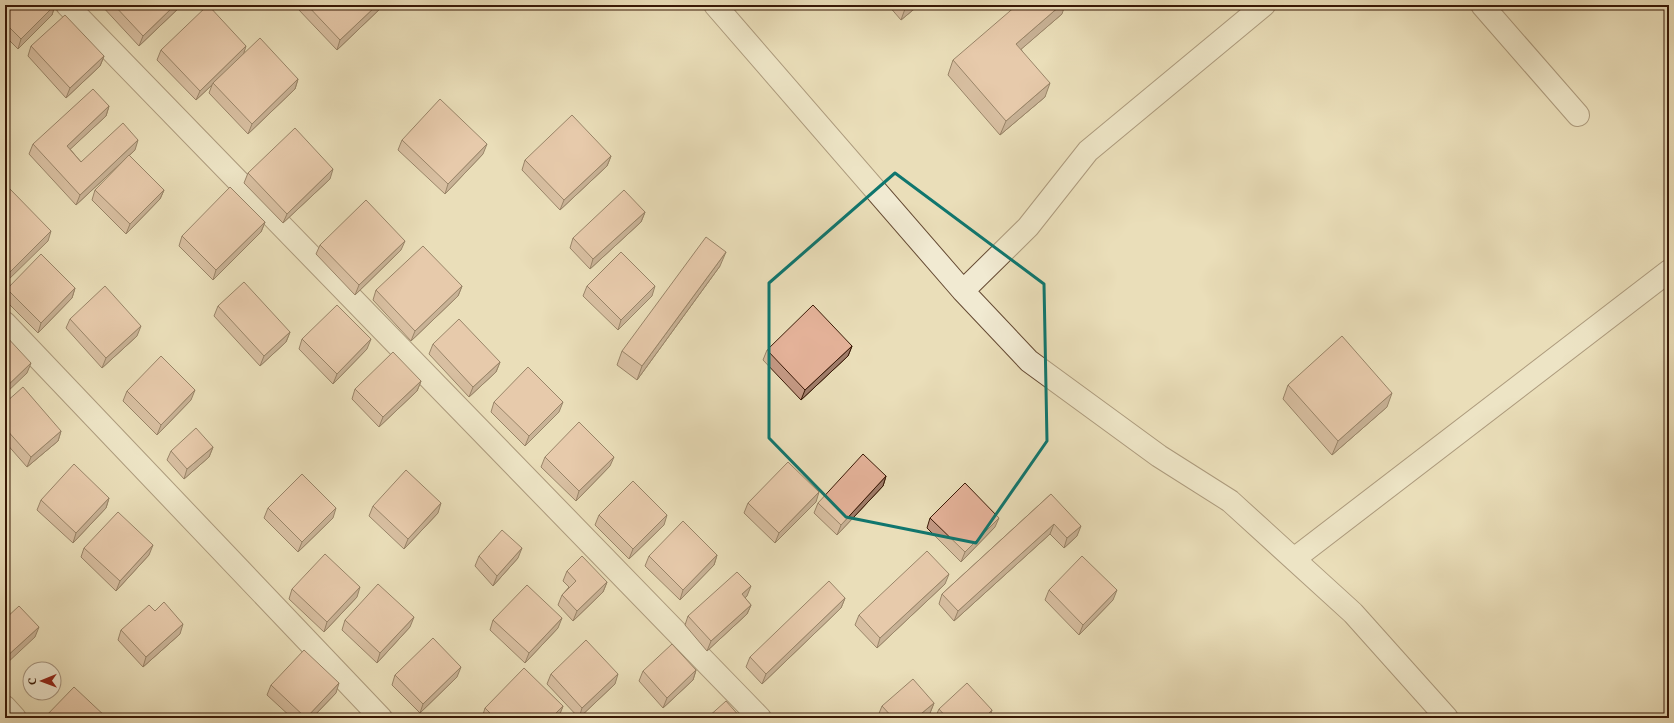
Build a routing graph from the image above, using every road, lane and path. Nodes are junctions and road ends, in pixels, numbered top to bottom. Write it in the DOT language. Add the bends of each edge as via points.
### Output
graph roads {
  1 [pos="67,5"];
  2 [pos="715,5"];
  3 [pos="1264,5"];
  4 [pos="1482,5"];
  5 [pos="1578,115"];
  6 [pos="1669,271"];
  7 [pos="963,291"];
  8 [pos="5,323"];
  9 [pos="1294,559"];
  10 [pos="5,707"];
  11 [pos="15,718"];
  12 [pos="381,718"];
  13 [pos="760,718"];
  14 [pos="1447,718"];
  1 -- 13 [label="street"];
  2 -- 7 [label="street"];
  3 -- 7 [label="street" via="1088,151 1028,227"];
  4 -- 5 [label="street"];
  6 -- 9 [label="street"];
  7 -- 9 [label="street" via="1029,361 1159,456 1230,501"];
  8 -- 12 [label="street"];
  9 -- 14 [label="street" via="1353,612"];
  10 -- 11 [label="street"];
}
